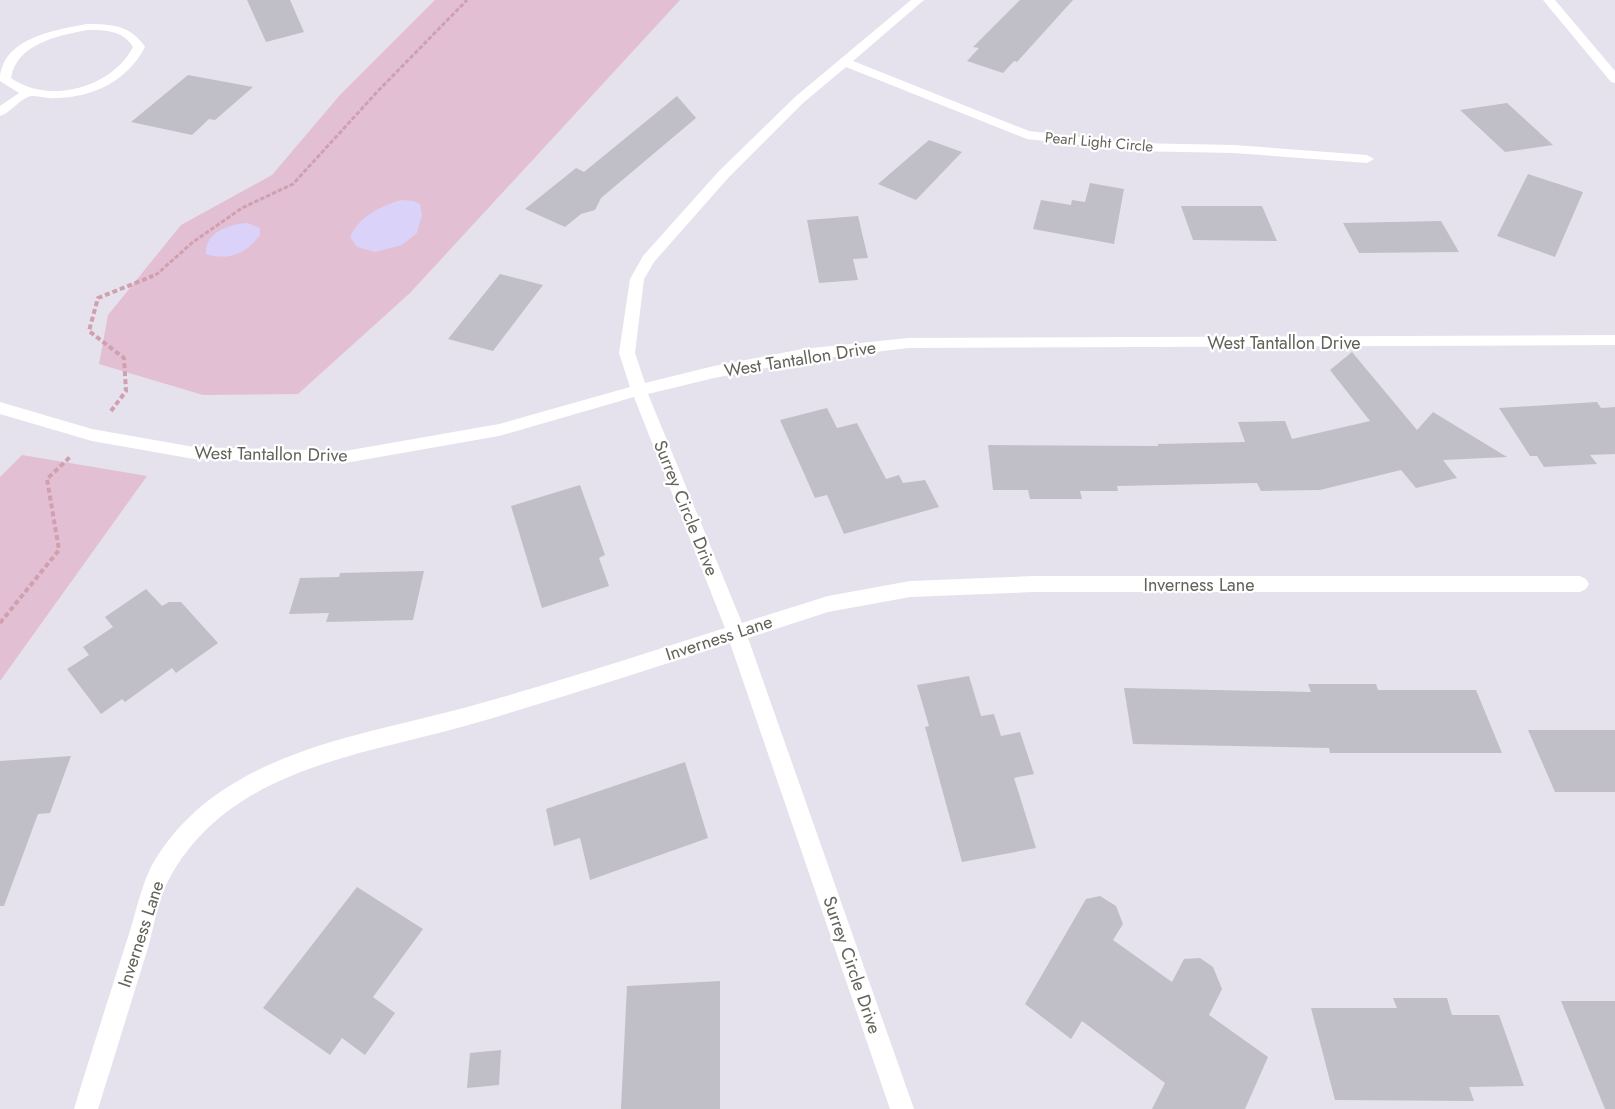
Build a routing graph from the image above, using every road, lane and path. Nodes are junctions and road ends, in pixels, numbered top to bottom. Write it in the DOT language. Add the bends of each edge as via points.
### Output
graph roads {
  1 [pos="467,0"];
  2 [pos="918,0"];
  3 [pos="1549,0"];
  4 [pos="845,62"];
  5 [pos="1615,79"];
  6 [pos="27,93"];
  7 [pos="0,112"];
  8 [pos="1367,159"];
  9 [pos="1615,340"];
  10 [pos="639,390"];
  11 [pos="0,408"];
  12 [pos="92,435"];
  13 [pos="1580,584"];
  14 [pos="0,623"];
  15 [pos="736,632"];
  16 [pos="86,1109"];
  17 [pos="902,1109"];
  1 -- 12 [label="path" via="292,184 242,208 193,242 157,274 98,298 89,331 124,357 126,391"];
  2 -- 4 [label="street, Surrey Circle Drive"];
  3 -- 5 [label="street"];
  4 -- 8 [label="street, Pearl Light Circle" via="1027,135 1132,147 1234,149"];
  4 -- 10 [label="street, Surrey Circle Drive" via="724,174 648,259 636,279 627,353"];
  6 -- 6 [label="street" via="60,94 98,85 128,67 139,46 134,37 107,27 76,29 44,38 26,47 4,69 12,88"];
  6 -- 7 [label="street"];
  9 -- 10 [label="street, West Tantallon Drive" via="908,343 803,355"];
  10 -- 12 [label="street, West Tantallon Drive" via="499,430 345,457 194,453"];
  10 -- 15 [label="street, Surrey Circle Drive"];
  11 -- 12 [label="street, West Tantallon Drive"];
  12 -- 14 [label="path" via="47,479 58,550"];
  13 -- 15 [label="street, Inverness Lane" via="1034,584 910,589 828,604"];
  15 -- 16 [label="street, Inverness Lane" via="519,701 335,750 247,787 200,820 159,875"];
  15 -- 17 [label="street, Surrey Circle Drive"];
}
